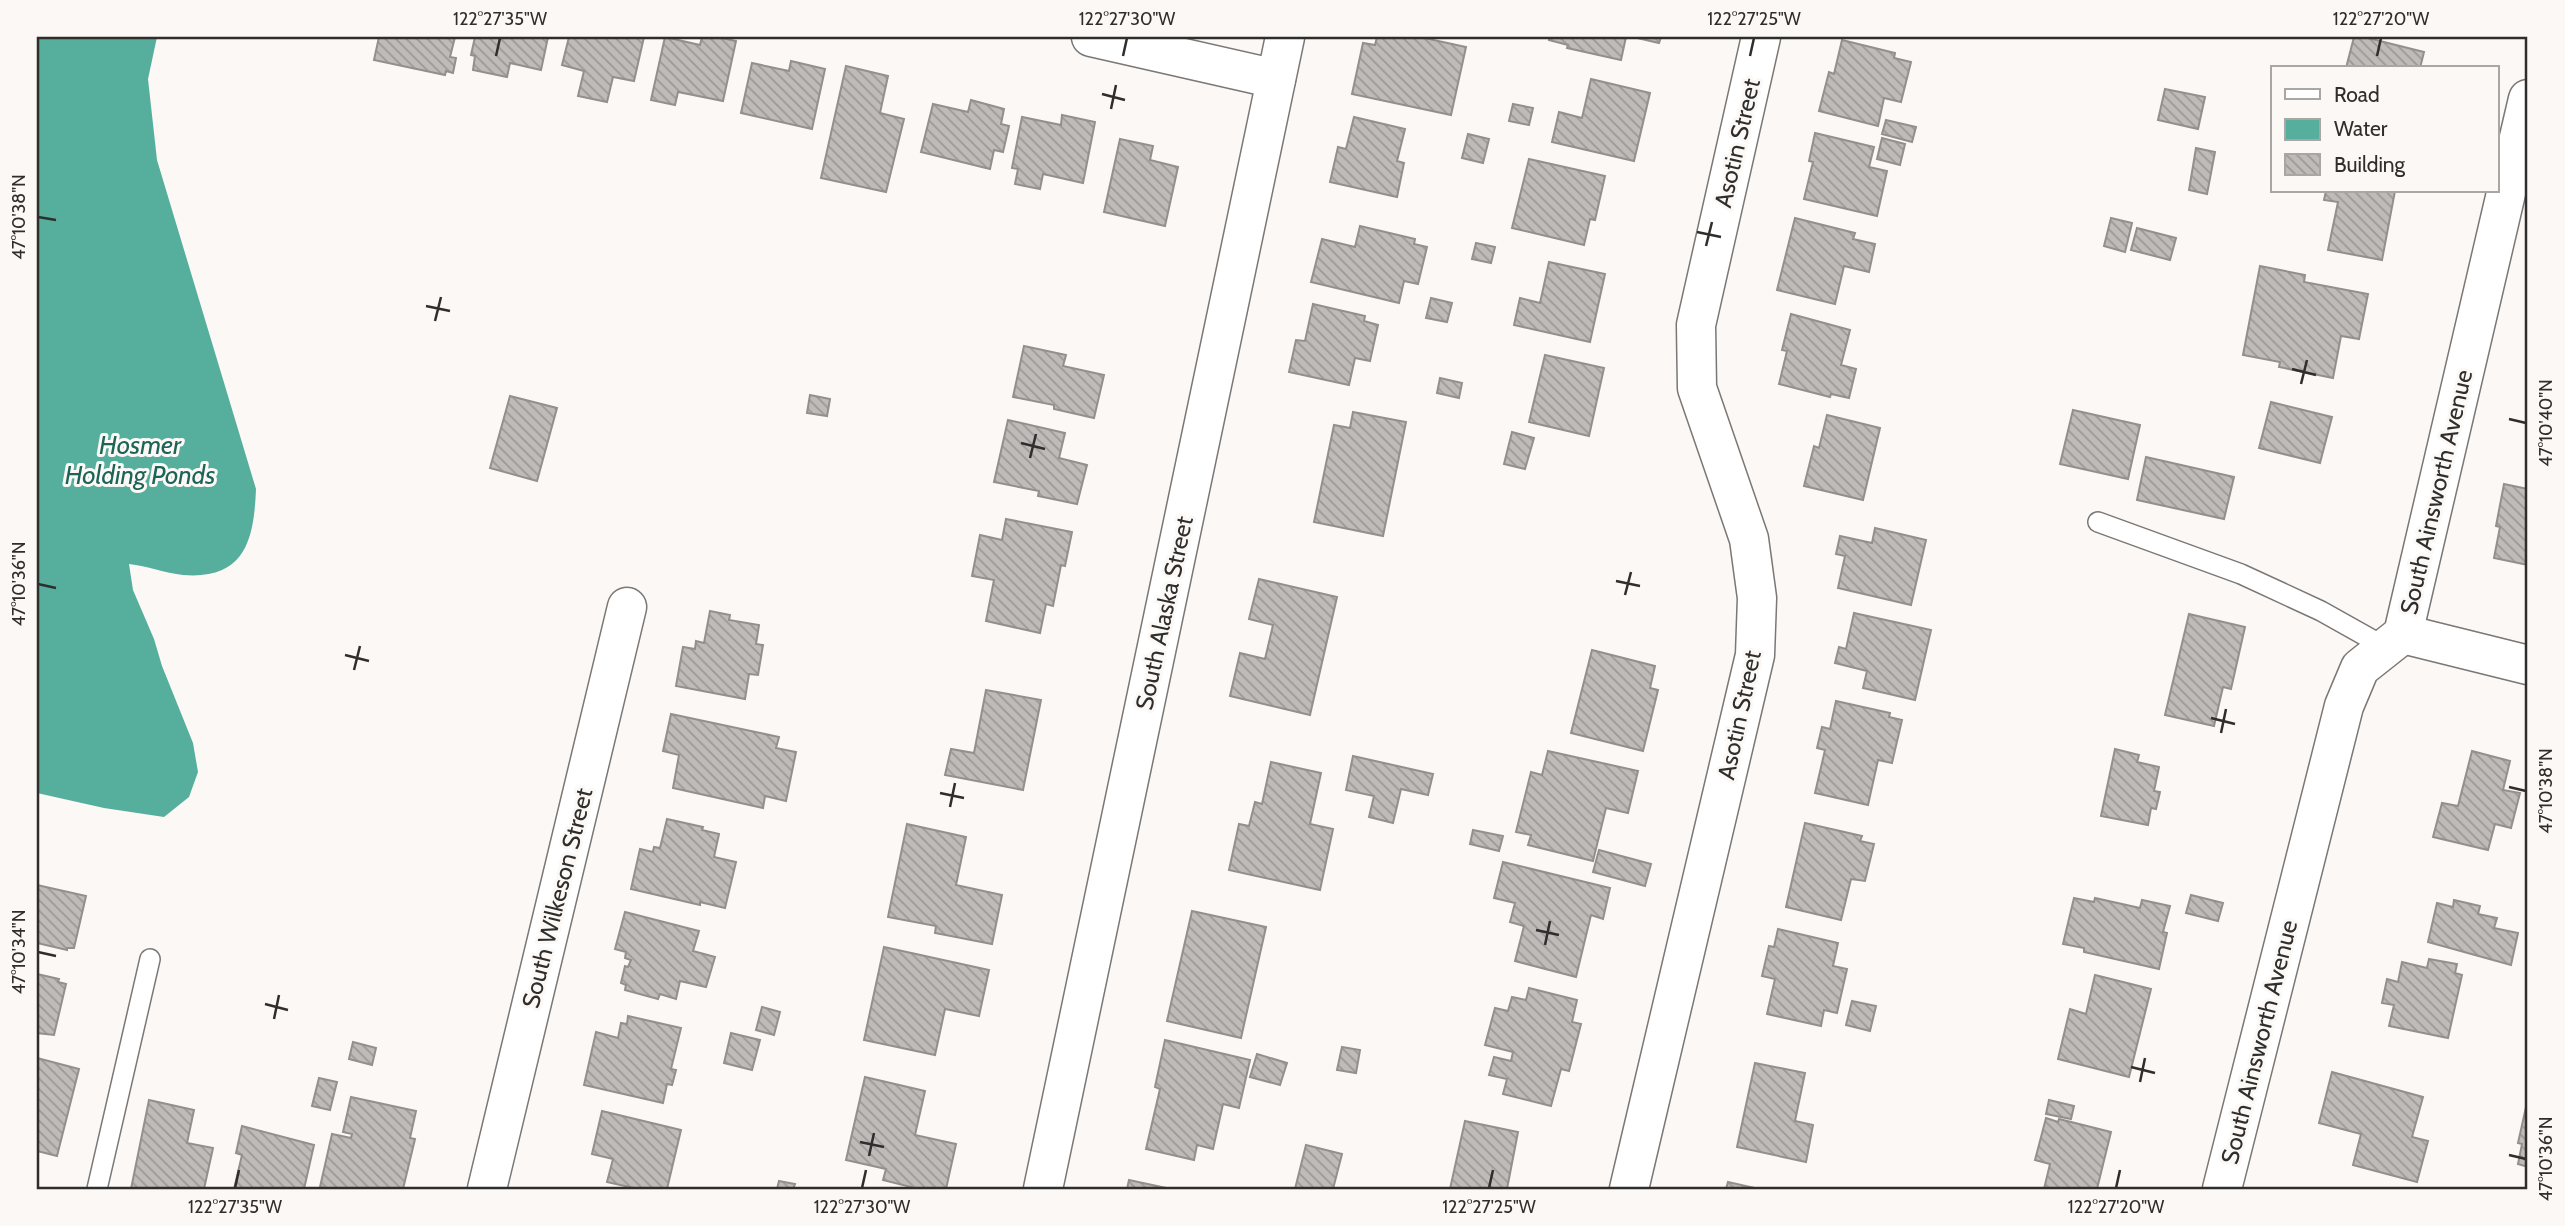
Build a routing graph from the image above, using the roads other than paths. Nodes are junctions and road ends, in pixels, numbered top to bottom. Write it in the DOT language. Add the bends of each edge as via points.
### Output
graph roads {
  1 [pos="1091,37"];
  2 [pos="1285,37"];
  3 [pos="1761,37"];
  4 [pos="1276,79"];
  5 [pos="2528,99"];
  6 [pos="2098,522"];
  7 [pos="627,607"];
  8 [pos="2395,641"];
  9 [pos="2528,665"];
  10 [pos="150,959"];
  11 [pos="97,1189"];
  12 [pos="487,1189"];
  13 [pos="1043,1189"];
  14 [pos="1629,1189"];
  15 [pos="2222,1189"];
  1 -- 4 [label="street"];
  2 -- 4 [label="street, South Alaska Street"];
  3 -- 14 [label="street, Asotin Street" via="1696,325 1697,388 1749,539 1757,598 1755,655"];
  4 -- 13 [label="street, South Alaska Street"];
  5 -- 8 [label="street, South Ainsworth Avenue"];
  6 -- 8 [label="lane" via="2241,574"];
  7 -- 12 [label="street, South Wilkeson Street"];
  8 -- 9 [label="street"];
  8 -- 15 [label="street, South Ainsworth Avenue" via="2360,668 2344,706"];
  10 -- 11 [label="lane"];
}
